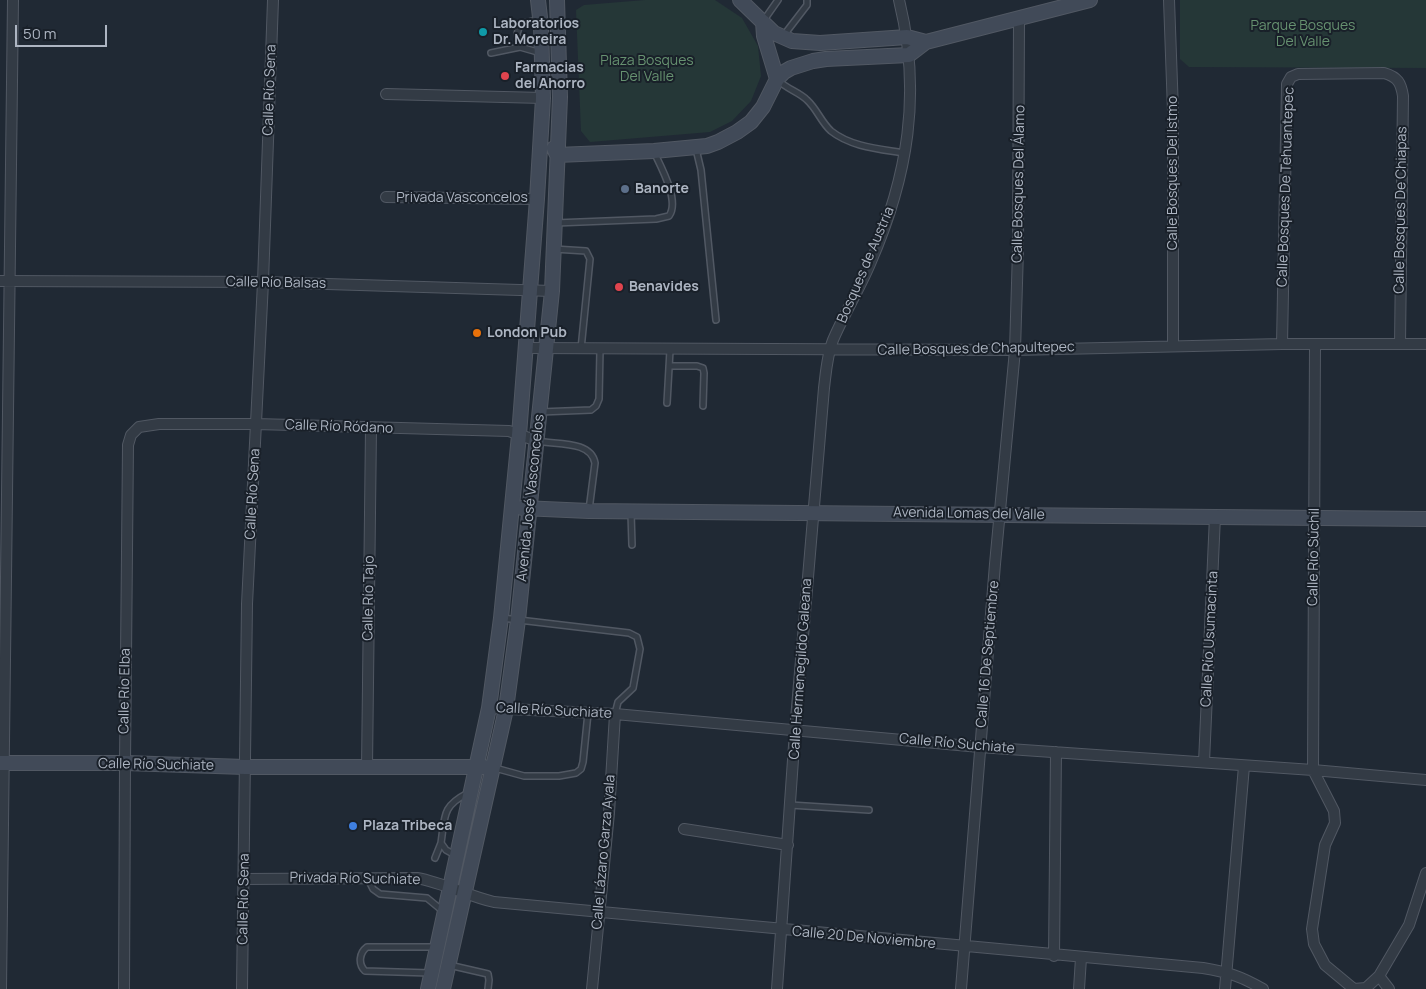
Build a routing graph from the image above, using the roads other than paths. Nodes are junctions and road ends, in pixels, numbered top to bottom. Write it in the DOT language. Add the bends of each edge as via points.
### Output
graph roads {
  1 [pos="13,0"];
  2 [pos="273,0"];
  3 [pos="538,0"];
  4 [pos="556,0"];
  5 [pos="740,0"];
  6 [pos="778,0"];
  7 [pos="807,0"];
  8 [pos="899,0"];
  9 [pos="1090,0"];
  10 [pos="1169,0"];
  11 [pos="1019,19"];
  12 [pos="540,20"];
  13 [pos="763,22"];
  14 [pos="907,37"];
  15 [pos="782,38"];
  16 [pos="926,42"];
  17 [pos="520,47"];
  18 [pos="542,53"];
  19 [pos="491,54"];
  20 [pos="910,55"];
  21 [pos="1396,78"];
  22 [pos="777,79"];
  23 [pos="386,94"];
  24 [pos="542,98"];
  25 [pos="695,148"];
  26 [pos="654,151"];
  27 [pos="905,154"];
  28 [pos="557,155"];
  29 [pos="386,197"];
  30 [pos="537,198"];
  31 [pos="554,223"];
  32 [pos="553,249"];
  33 [pos="5,281"];
  34 [pos="263,282"];
  35 [pos="531,291"];
  36 [pos="552,291"];
  37 [pos="716,320"];
  38 [pos="1282,344"];
  39 [pos="1400,344"];
  40 [pos="1426,344"];
  41 [pos="1315,345"];
  42 [pos="1173,346"];
  43 [pos="526,348"];
  44 [pos="545,349"];
  45 [pos="581,350"];
  46 [pos="600,350"];
  47 [pos="670,350"];
  48 [pos="830,350"];
  49 [pos="1015,350"];
  50 [pos="669,366"];
  51 [pos="667,403"];
  52 [pos="703,406"];
  53 [pos="539,412"];
  54 [pos="256,424"];
  55 [pos="139,427"];
  56 [pos="371,428"];
  57 [pos="519,435"];
  58 [pos="537,441"];
  59 [pos="512,508"];
  60 [pos="529,509"];
  61 [pos="589,511"];
  62 [pos="631,511"];
  63 [pos="813,513"];
  64 [pos="1000,515"];
  65 [pos="1215,516"];
  66 [pos="1315,518"];
  67 [pos="1426,519"];
  68 [pos="632,545"];
  69 [pos="501,618"];
  70 [pos="518,620"];
  71 [pos="489,708"];
  72 [pos="506,709"];
  73 [pos="588,713"];
  74 [pos="615,714"];
  75 [pos="796,731"];
  76 [pos="980,746"];
  77 [pos="1056,752"];
  78 [pos="1204,762"];
  79 [pos="2,763"];
  80 [pos="124,763"];
  81 [pos="477,766"];
  82 [pos="1244,766"];
  83 [pos="245,767"];
  84 [pos="366,768"];
  85 [pos="492,768"];
  86 [pos="1313,770"];
  87 [pos="1426,780"];
  88 [pos="471,792"];
  89 [pos="790,805"];
  90 [pos="869,810"];
  91 [pos="684,829"];
  92 [pos="440,843"];
  93 [pos="788,844"];
  94 [pos="457,855"];
  95 [pos="435,858"];
  96 [pos="1426,873"];
  97 [pos="368,878"];
  98 [pos="244,879"];
  99 [pos="450,886"];
  100 [pos="463,894"];
  101 [pos="444,912"];
  102 [pos="598,913"];
  103 [pos="781,930"];
  104 [pos="437,947"];
  105 [pos="964,947"];
  106 [pos="1054,956"];
  107 [pos="1080,958"];
  108 [pos="448,965"];
  109 [pos="1228,972"];
  110 [pos="431,974"];
  111 [pos="1379,976"];
  112 [pos="1,989"];
  113 [pos="124,989"];
  114 [pos="242,989"];
  115 [pos="428,989"];
  116 [pos="443,989"];
  117 [pos="488,989"];
  118 [pos="592,989"];
  119 [pos="777,989"];
  120 [pos="961,989"];
  121 [pos="1079,989"];
  122 [pos="1226,989"];
  123 [pos="1263,989"];
  124 [pos="1390,989"];
  1 -- 33 [label="street"];
  2 -- 34 [label="street, Calle Río Sena"];
  3 -- 12 [label="street, Avenida José Vasconcelos"];
  4 -- 28 [label="street, Avenida José Vasconcelos" via="560,80"];
  5 -- 13 [label="street"];
  6 -- 13 [label="lane"];
  7 -- 15 [label="lane" via="807,5"];
  8 -- 14 [label="street, Bosques de Austria"];
  9 -- 11 [label="street"];
  10 -- 42 [label="street, Calle Bosques Del Istmo" via="1173,111"];
  11 -- 16 [label="street"];
  11 -- 49 [label="street, Calle Bosques Del Álamo"];
  12 -- 17 [label="lane" via="520,24 517,34"];
  12 -- 18 [label="street, Avenida José Vasconcelos"];
  13 -- 15 [label="street"];
  13 -- 22 [label="street"];
  14 -- 15 [label="street" via="820,43"];
  14 -- 16 [label="street"];
  14 -- 20 [label="street, Bosques de Austria"];
  16 -- 20 [label="street"];
  17 -- 18 [label="lane"];
  17 -- 19 [label="lane"];
  18 -- 24 [label="street, Avenida José Vasconcelos"];
  20 -- 22 [label="street" via="813,61 790,68"];
  20 -- 27 [label="street, Bosques de Austria"];
  21 -- 38 [label="street, Calle Bosques De Tehuantepec" via="1384,73 1298,74 1289,80 1286,91"];
  21 -- 39 [label="street, Calle Bosques De Chiapas" via="1403,96"];
  22 -- 25 [label="street" via="751,122 718,142"];
  22 -- 27 [label="lane" via="785,88 809,101 820,119 841,137 856,144"];
  23 -- 24 [label="street"];
  24 -- 28 [label="street"];
  24 -- 30 [label="street, Avenida José Vasconcelos"];
  25 -- 26 [label="street"];
  25 -- 37 [label="lane" via="701,170"];
  26 -- 28 [label="street"];
  26 -- 31 [label="lane" via="672,197 669,216"];
  27 -- 48 [label="street, Bosques de Austria" via="882,237"];
  28 -- 31 [label="street, Avenida José Vasconcelos"];
  29 -- 30 [label="street, Privada Vasconcelos"];
  30 -- 35 [label="street, Avenida José Vasconcelos"];
  31 -- 32 [label="street, Avenida José Vasconcelos"];
  32 -- 36 [label="street, Avenida José Vasconcelos"];
  32 -- 45 [label="lane" via="586,251 590,259"];
  33 -- 34 [label="street, Calle Río Balsas"];
  33 -- 79 [label="street"];
  34 -- 35 [label="street, Calle Río Balsas"];
  34 -- 54 [label="street, Calle Río Sena"];
  35 -- 36 [label="street, Calle Río Balsas"];
  35 -- 43 [label="street, Avenida José Vasconcelos"];
  36 -- 44 [label="street, Avenida José Vasconcelos"];
  38 -- 41 [label="street, Calle Bosques de Chapultepec"];
  38 -- 42 [label="street, Calle Bosques de Chapultepec"];
  39 -- 40 [label="street, Calle Bosques de Chapultepec"];
  39 -- 41 [label="street, Calle Bosques de Chapultepec"];
  41 -- 66 [label="street, Calle Río Súchil"];
  42 -- 49 [label="street, Calle Bosques de Chapultepec"];
  43 -- 44 [label="street, Calle Bosques de Chapultepec"];
  43 -- 57 [label="street, Avenida José Vasconcelos"];
  44 -- 45 [label="street, Calle Bosques de Chapultepec"];
  44 -- 53 [label="street, Avenida José Vasconcelos"];
  45 -- 46 [label="street, Calle Bosques de Chapultepec"];
  46 -- 47 [label="street, Calle Bosques de Chapultepec"];
  46 -- 53 [label="lane" via="596,406 591,410"];
  47 -- 48 [label="street, Calle Bosques de Chapultepec"];
  47 -- 50 [label="lane"];
  48 -- 49 [label="street, Calle Bosques de Chapultepec"];
  48 -- 63 [label="street, Calle Hermenegildo Galeana"];
  49 -- 64 [label="street, Calle 16 De Septiembre"];
  50 -- 51 [label="lane"];
  50 -- 52 [label="lane" via="702,368"];
  53 -- 58 [label="street, Avenida José Vasconcelos"];
  54 -- 55 [label="street, Calle Río Ródano"];
  54 -- 56 [label="street, Calle Río Ródano"];
  54 -- 83 [label="street, Calle Río Sena"];
  55 -- 80 [label="street, Calle Río Elba" via="131,435 128,445"];
  56 -- 57 [label="street, Calle Río Ródano" via="508,431"];
  56 -- 84 [label="street, Calle Río Tajo"];
  57 -- 58 [label="street, Calle Río Ródano"];
  57 -- 59 [label="street, Avenida José Vasconcelos"];
  58 -- 60 [label="street, Avenida José Vasconcelos"];
  58 -- 61 [label="lane" via="586,449 594,457"];
  59 -- 60 [label="street, Avenida Lomas del Valle"];
  59 -- 69 [label="street, Avenida José Vasconcelos"];
  60 -- 61 [label="street, Avenida Lomas del Valle"];
  60 -- 70 [label="street, Avenida José Vasconcelos"];
  61 -- 62 [label="street, Avenida Lomas del Valle"];
  62 -- 63 [label="street, Avenida Lomas del Valle"];
  62 -- 68 [label="lane"];
  63 -- 64 [label="street, Avenida Lomas del Valle"];
  63 -- 75 [label="street, Calle Hermenegildo Galeana"];
  64 -- 65 [label="street, Avenida Lomas del Valle"];
  64 -- 76 [label="street, Calle 16 De Septiembre"];
  65 -- 66 [label="street, Avenida Lomas del Valle"];
  65 -- 78 [label="street, Calle Río Usumacinta"];
  66 -- 67 [label="street, Avenida Lomas del Valle"];
  66 -- 86 [label="street, Calle Río Súchil"];
  69 -- 70 [label="lane"];
  69 -- 71 [label="street, Avenida José Vasconcelos"];
  70 -- 72 [label="street, Avenida José Vasconcelos"];
  70 -- 74 [label="lane" via="629,633 637,637 640,649 633,688 618,702"];
  71 -- 72 [label="street, Calle Río Suchiate"];
  71 -- 81 [label="street, Avenida José Vasconcelos"];
  72 -- 73 [label="street, Calle Río Suchiate"];
  72 -- 85 [label="street, Avenida José Vasconcelos"];
  73 -- 74 [label="street, Calle Río Suchiate"];
  73 -- 85 [label="lane" via="583,762 576,773 524,776"];
  74 -- 75 [label="street, Calle Río Suchiate"];
  74 -- 102 [label="street, Calle Lázaro Garza Ayala"];
  75 -- 76 [label="street, Calle Río Suchiate"];
  75 -- 89 [label="street, Calle Hermenegildo Galeana"];
  76 -- 77 [label="street, Calle Río Suchiate"];
  76 -- 105 [label="street, Calle 16 De Septiembre"];
  77 -- 78 [label="street, Calle Río Suchiate"];
  77 -- 106 [label="street"];
  78 -- 82 [label="street, Calle Río Suchiate"];
  79 -- 80 [label="street, Calle Río Suchiate"];
  79 -- 112 [label="street"];
  80 -- 83 [label="street, Calle Río Suchiate"];
  80 -- 113 [label="street, Calle Río Elba"];
  81 -- 84 [label="street, Calle Río Suchiate"];
  81 -- 85 [label="street, Calle Río Suchiate"];
  81 -- 88 [label="street, Avenida José Vasconcelos"];
  82 -- 86 [label="street, Calle Río Suchiate"];
  82 -- 109 [label="street"];
  83 -- 84 [label="street, Calle Río Suchiate"];
  83 -- 98 [label="street, Calle Río Sena"];
  85 -- 100 [label="street, Avenida José Vasconcelos"];
  86 -- 87 [label="street, Calle Río Suchiate"];
  86 -- 111 [label="street" via="1334,811 1312,929 1314,944 1325,965 1354,989 1366,988"];
  88 -- 92 [label="lane" via="447,808"];
  88 -- 94 [label="street, Avenida José Vasconcelos"];
  89 -- 90 [label="lane"];
  89 -- 93 [label="street, Calle Hermenegildo Galeana"];
  91 -- 93 [label="street"];
  92 -- 94 [label="lane"];
  92 -- 95 [label="lane"];
  93 -- 103 [label="street, Calle Hermenegildo Galeana"];
  94 -- 99 [label="street, Avenida José Vasconcelos"];
  96 -- 111 [label="street" via="1409,925"];
  97 -- 98 [label="street, Privada Río Suchiate"];
  97 -- 99 [label="street, Privada Río Suchiate" via="417,878"];
  97 -- 101 [label="lane" via="373,889 380,894 427,898"];
  98 -- 114 [label="street, Calle Río Sena"];
  99 -- 100 [label="street, Privada Río Suchiate"];
  99 -- 101 [label="street, Avenida José Vasconcelos"];
  100 -- 102 [label="street, Calle 20 De Noviembre" via="494,902"];
  100 -- 108 [label="street, Avenida José Vasconcelos"];
  101 -- 104 [label="street, Avenida José Vasconcelos"];
  102 -- 103 [label="street, Calle 20 De Noviembre"];
  102 -- 118 [label="street, Calle Lázaro Garza Ayala"];
  103 -- 105 [label="street, Calle 20 De Noviembre"];
  103 -- 119 [label="street, Calle Hermenegildo Galeana"];
  104 -- 110 [label="street, Avenida José Vasconcelos"];
  104 -- 110 [label="lane" via="367,947 360,959 365,971"];
  105 -- 106 [label="street, Calle 20 De Noviembre"];
  105 -- 120 [label="street, Calle 16 De Septiembre"];
  106 -- 107 [label="street, Calle 20 De Noviembre"];
  107 -- 109 [label="street, Calle 20 De Noviembre"];
  107 -- 121 [label="street"];
  108 -- 116 [label="street, Avenida José Vasconcelos"];
  108 -- 117 [label="lane" via="488,974"];
  109 -- 122 [label="street"];
  109 -- 123 [label="street, Calle 20 De Noviembre"];
  110 -- 115 [label="street, Avenida José Vasconcelos"];
  111 -- 124 [label="street"];
}
